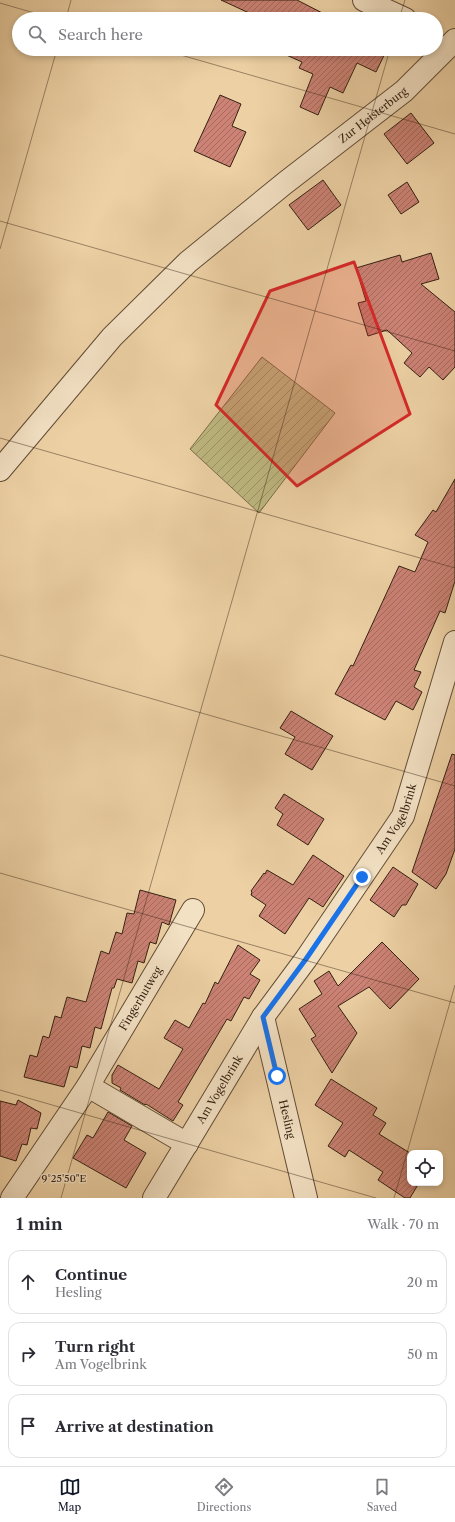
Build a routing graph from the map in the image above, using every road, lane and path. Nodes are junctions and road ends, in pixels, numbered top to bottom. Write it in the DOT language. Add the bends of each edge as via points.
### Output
graph roads {
  1 [pos="364,0"];
  2 [pos="390,12"];
  3 [pos="433,56"];
  4 [pos="0,470"];
  5 [pos="455,642"];
  6 [pos="451,677"];
  7 [pos="193,910"];
  8 [pos="263,1017"];
  9 [pos="88,1086"];
  10 [pos="187,1144"];
  11 [pos="12,1198"];
  12 [pos="154,1198"];
  13 [pos="306,1198"];
  1 -- 2 [label="street"];
  3 -- 4 [label="street, Zur Heisterburg" via="404,91 188,262 112,337"];
  5 -- 6 [label="street, Am Vogelbrink"];
  6 -- 8 [label="street, Am Vogelbrink" via="403,816 306,959"];
  7 -- 9 [label="street, Fingerhutweg"];
  8 -- 10 [label="street, Am Vogelbrink"];
  8 -- 13 [label="street, Hesling"];
  9 -- 10 [label="street"];
  9 -- 11 [label="street, Fingerhutweg"];
  10 -- 12 [label="street, Am Vogelbrink"];
}
